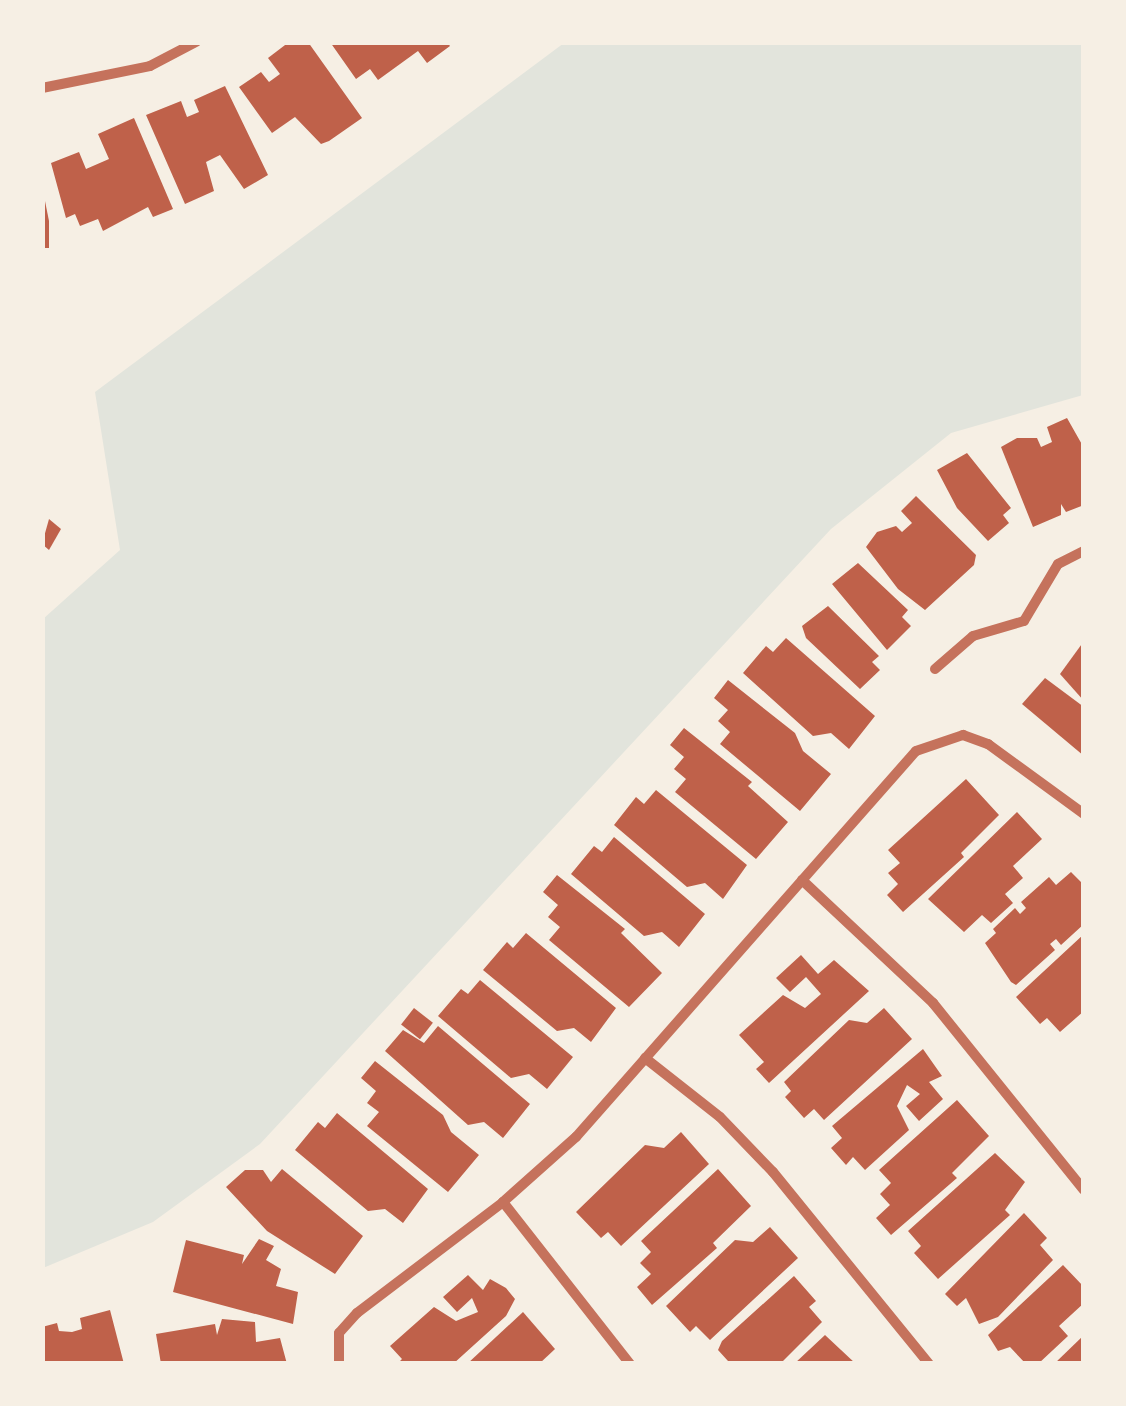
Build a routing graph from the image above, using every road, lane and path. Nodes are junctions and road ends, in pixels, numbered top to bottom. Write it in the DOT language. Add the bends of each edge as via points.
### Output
graph roads {
  1 [pos="196,42"];
  2 [pos="42,88"];
  3 [pos="1084,552"];
  4 [pos="935,669"];
  5 [pos="1084,814"];
  6 [pos="802,880"];
  7 [pos="645,1058"];
  8 [pos="1084,1190"];
  9 [pos="503,1202"];
  10 [pos="339,1364"];
  11 [pos="630,1364"];
  12 [pos="929,1364"];
  1 -- 2 [label="street" via="150,66"];
  3 -- 4 [label="street" via="1058,564 1024,621 973,636"];
  5 -- 6 [label="street" via="988,744 964,735 916,750"];
  6 -- 7 [label="street"];
  6 -- 8 [label="street" via="933,1003"];
  7 -- 9 [label="street" via="576,1137"];
  7 -- 12 [label="street" via="720,1117 773,1172"];
  9 -- 10 [label="street" via="357,1314 339,1333"];
  9 -- 11 [label="street"];
}
